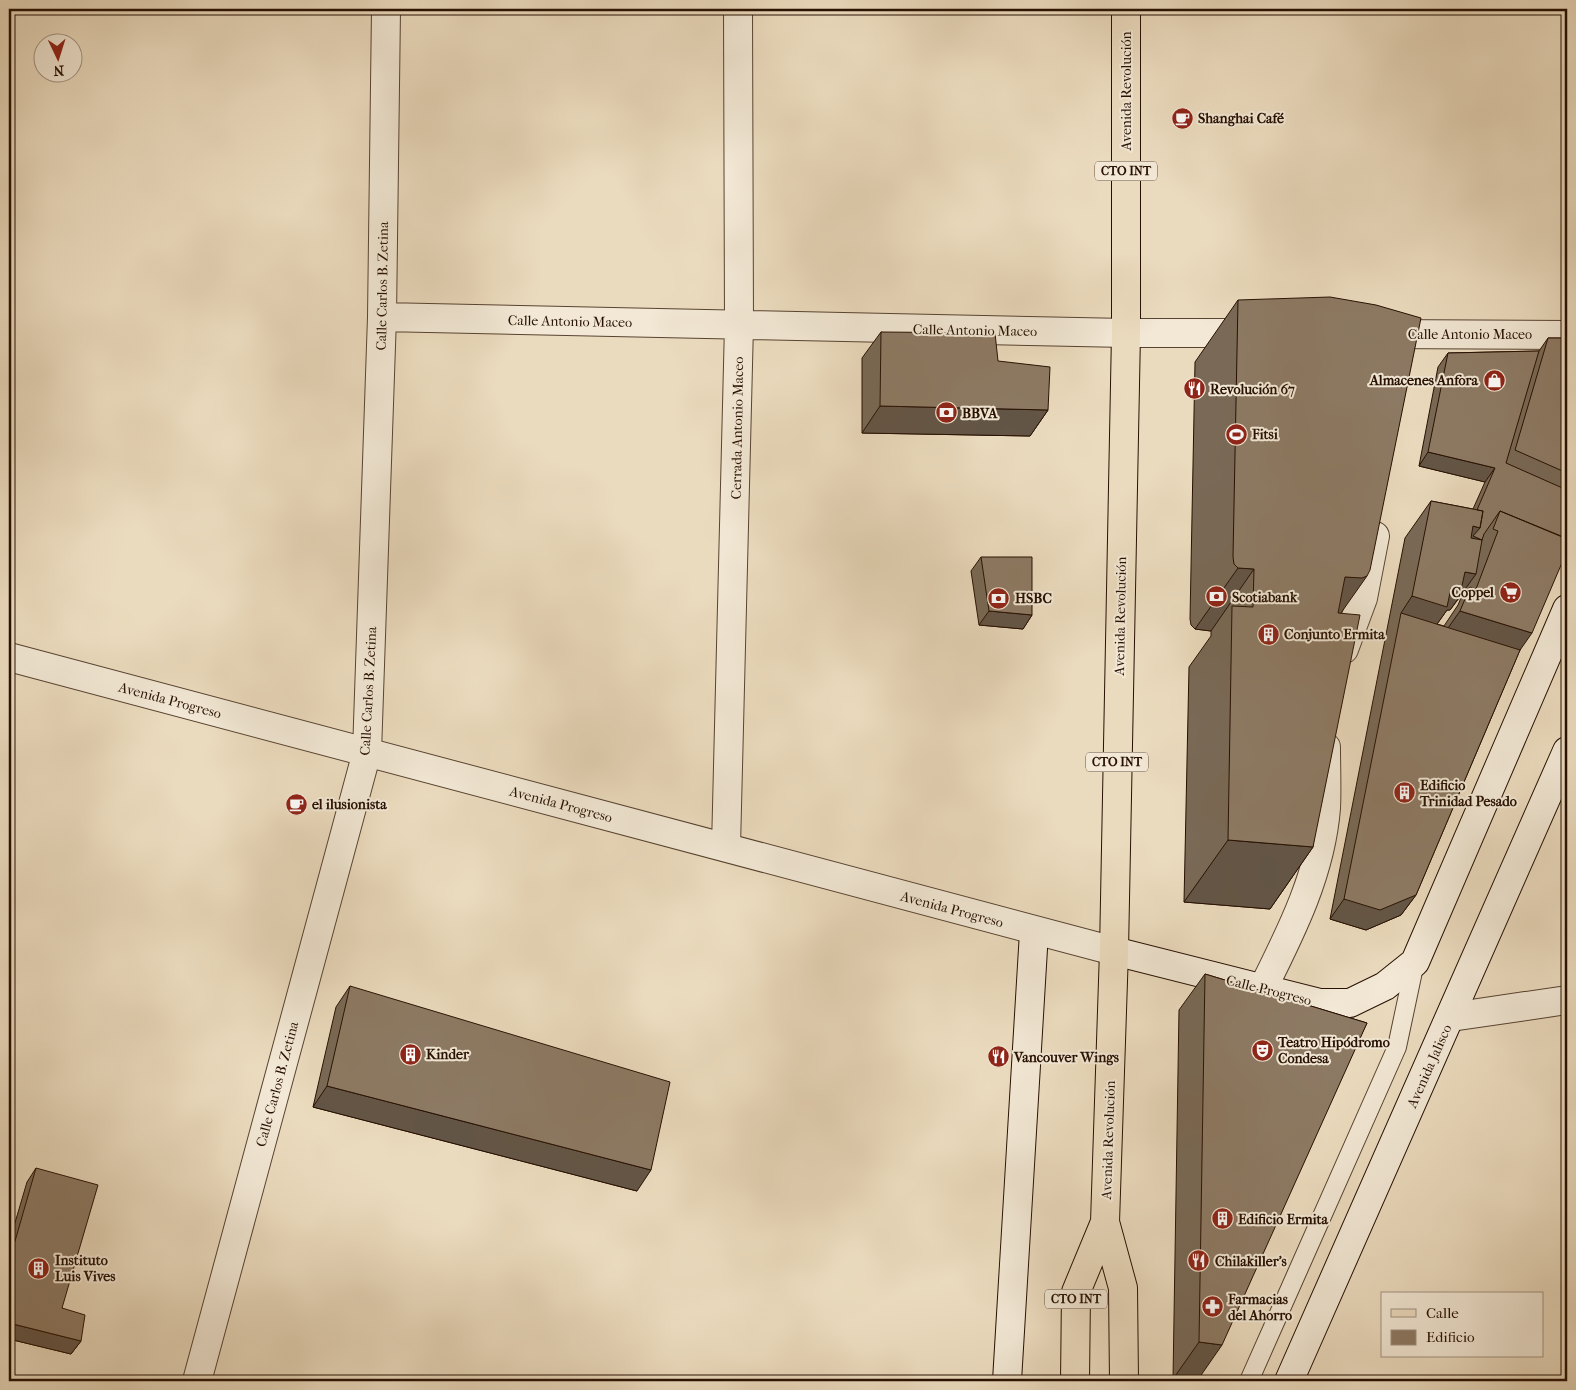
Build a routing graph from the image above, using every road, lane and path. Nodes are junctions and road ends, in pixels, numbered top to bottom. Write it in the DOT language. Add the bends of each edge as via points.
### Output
graph roads {
  1 [pos="386,9"];
  2 [pos="738,9"];
  3 [pos="1126,9"];
  4 [pos="382,317"];
  5 [pos="739,325"];
  6 [pos="1126,333"];
  7 [pos="1281,333"];
  8 [pos="1358,334"];
  9 [pos="1416,334"];
  10 [pos="1567,334"];
  11 [pos="1410,363"];
  12 [pos="1381,510"];
  13 [pos="1567,609"];
  14 [pos="9,657"];
  15 [pos="1337,669"];
  16 [pos="1327,722"];
  17 [pos="1567,751"];
  18 [pos="367,752"];
  19 [pos="726,847"];
  20 [pos="1034,932"];
  21 [pos="1114,951"];
  22 [pos="1415,962"];
  23 [pos="1263,988"];
  24 [pos="1567,1000"];
  25 [pos="1451,1017"];
  26 [pos="1105,1222"];
  27 [pos="197,1381"];
  28 [pos="1007,1381"];
  29 [pos="1075,1381"];
  30 [pos="1124,1381"];
  31 [pos="1249,1381"];
  32 [pos="1289,1381"];
  1 -- 4 [label="street, Calle Carlos B. Zetina"];
  2 -- 5 [label="street, Cerrada Antonio Maceo"];
  3 -- 6 [label="main road, Avenida Revolución / CTO INT"];
  4 -- 5 [label="street, Calle Antonio Maceo"];
  4 -- 18 [label="street, Calle Carlos B. Zetina"];
  5 -- 6 [label="street, Calle Antonio Maceo"];
  5 -- 19 [label="street, Cerrada Antonio Maceo"];
  6 -- 7 [label="street, Calle Antonio Maceo"];
  6 -- 21 [label="main road, Avenida Revolución / CTO INT"];
  8 -- 9 [label="street, Calle Antonio Maceo"];
  9 -- 10 [label="street, Calle Antonio Maceo"];
  9 -- 11 [label="street"];
  12 -- 15 [label="street" via="1363,598"];
  13 -- 22 [label="street"];
  14 -- 18 [label="street, Avenida Progreso"];
  16 -- 23 [label="street" via="1326,809 1320,846 1291,932"];
  17 -- 25 [label="street, Avenida Jalisco"];
  18 -- 19 [label="street, Avenida Progreso"];
  18 -- 27 [label="street, Calle Carlos B. Zetina"];
  19 -- 20 [label="street, Avenida Progreso"];
  20 -- 21 [label="street, Avenida Progreso"];
  20 -- 28 [label="street"];
  21 -- 23 [label="street, Calle Progreso"];
  21 -- 26 [label="main road, Avenida Revolución / CTO INT"];
  22 -- 23 [label="street, Calle Progreso" via="1385,986 1350,1003 1320,1003"];
  22 -- 31 [label="lane" via="1397,1047"];
  24 -- 25 [label="street"];
  25 -- 32 [label="street, Avenida Jalisco"];
  26 -- 29 [label="main road, Avenida Revolución / CTO INT" via="1076,1292"];
  26 -- 30 [label="main road, Avenida Revolución / CTO INT" via="1124,1288"];
}
